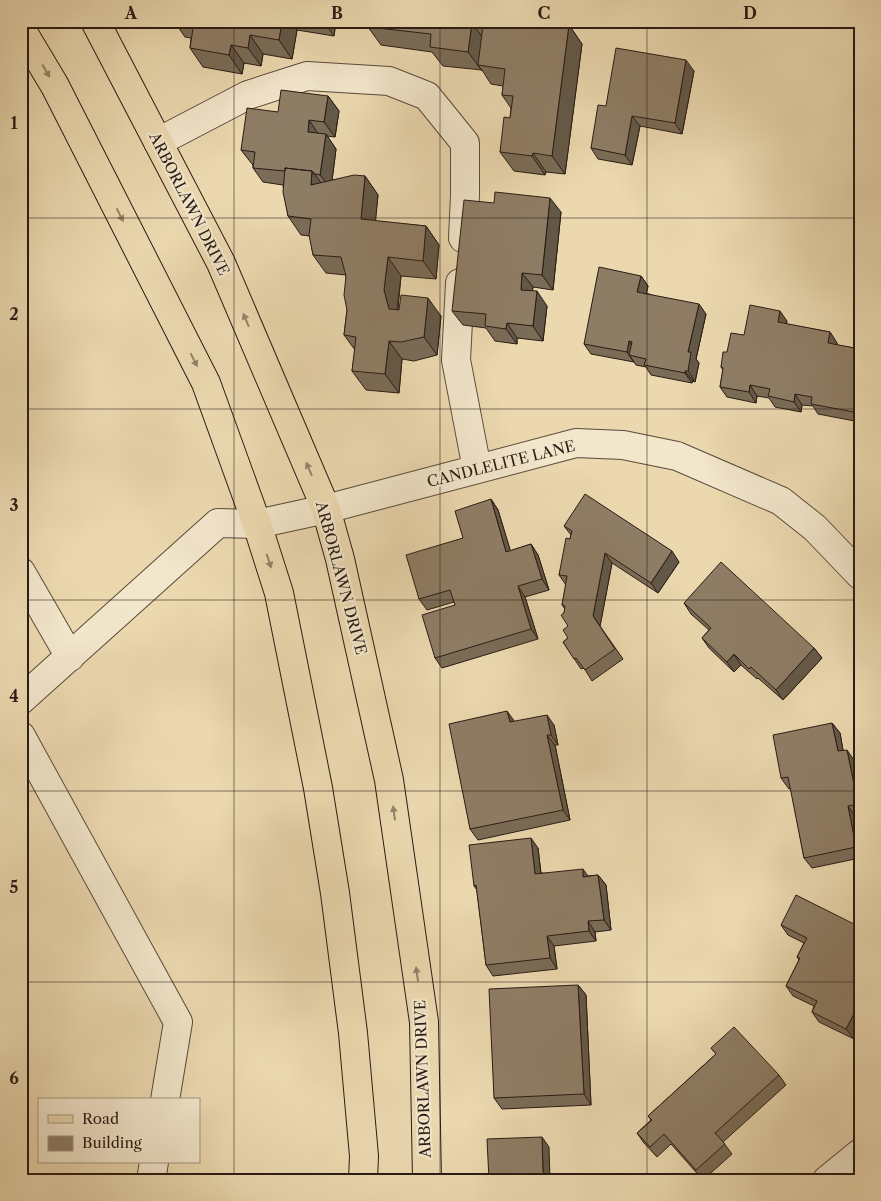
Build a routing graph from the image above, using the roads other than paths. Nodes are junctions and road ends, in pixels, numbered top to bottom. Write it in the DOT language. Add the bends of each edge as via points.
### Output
graph roads {
  1 [pos="95,21"];
  2 [pos="21,29"];
  3 [pos="158,142"];
  4 [pos="477,470"];
  5 [pos="326,509"];
  6 [pos="257,524"];
  7 [pos="858,569"];
  8 [pos="21,572"];
  9 [pos="70,657"];
  10 [pos="21,700"];
  11 [pos="21,736"];
  12 [pos="165,1098"];
  13 [pos="860,1153"];
  14 [pos="154,1164"];
  15 [pos="152,1180"];
  16 [pos="364,1180"];
  17 [pos="427,1180"];
  18 [pos="827,1180"];
  1 -- 3 [label="main road, ARBORLAWN DRIVE"];
  2 -- 6 [label="main road, one-way" via="55,86 206,383"];
  3 -- 4 [label="street" via="248,95 307,76 389,81 427,96 464,143 466,195 456,360"];
  5 -- 3 [label="main road, ARBORLAWN DRIVE, one-way" via="221,263"];
  4 -- 5 [label="street, CANDLELITE LANE"];
  4 -- 7 [label="street, CANDLELITE LANE" via="576,444 622,445 677,456 781,501"];
  5 -- 6 [label="street, CANDLELITE LANE"];
  17 -- 5 [label="main road, ARBORLAWN DRIVE, one-way" via="424,1022 389,780"];
  6 -- 9 [label="street, CANDLELITE LANE" via="218,523"];
  6 -- 16 [label="main road, one-way" via="279,593 318,788 352,1033"];
  8 -- 9 [label="street"];
  9 -- 10 [label="street, CANDLELITE LANE"];
  11 -- 12 [label="street" via="178,1022"];
  13 -- 18 [label="street"];
  14 -- 15 [label="street"];
}
